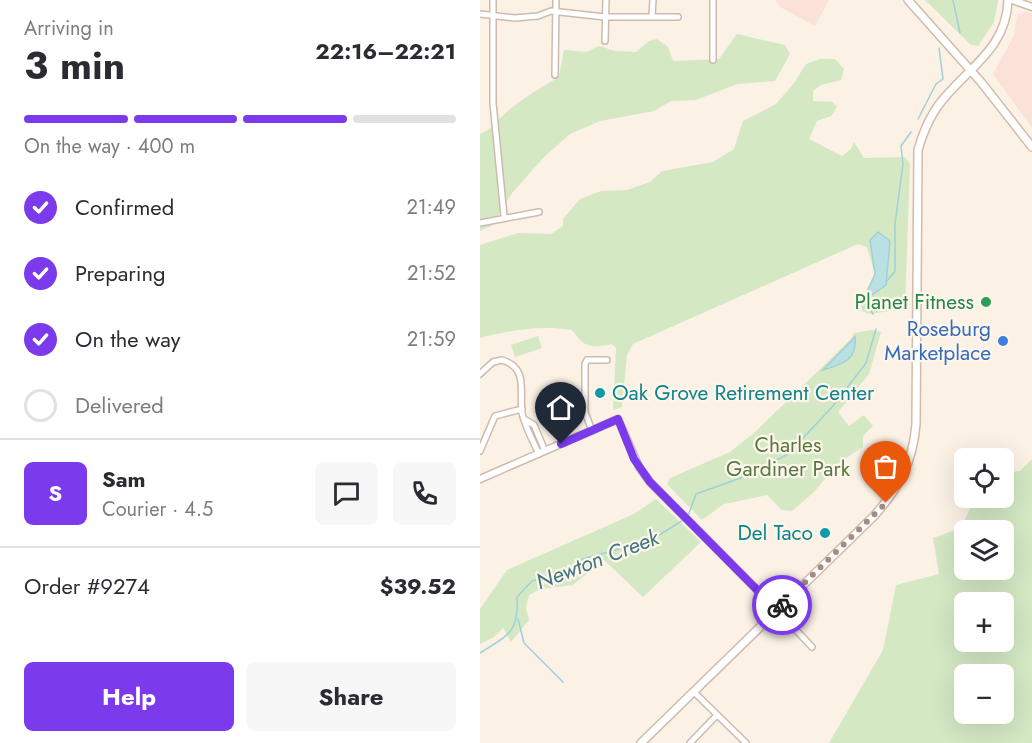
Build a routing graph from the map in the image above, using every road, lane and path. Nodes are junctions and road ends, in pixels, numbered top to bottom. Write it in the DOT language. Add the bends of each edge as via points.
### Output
graph roads {
  1 [pos="493,0"];
  2 [pos="556,0"];
  3 [pos="606,0"];
  4 [pos="653,0"];
  5 [pos="713,0"];
  6 [pos="908,0"];
  7 [pos="1010,0"];
  8 [pos="1032,7"];
  9 [pos="556,12"];
  10 [pos="480,14"];
  11 [pos="493,15"];
  12 [pos="606,16"];
  13 [pos="652,16"];
  14 [pos="678,16"];
  15 [pos="605,41"];
  16 [pos="713,60"];
  17 [pos="971,70"];
  18 [pos="555,75"];
  19 [pos="1032,147"];
  20 [pos="539,212"];
  21 [pos="504,216"];
  22 [pos="480,223"];
  23 [pos="607,360"];
  24 [pos="480,374"];
  25 [pos="522,409"];
  26 [pos="592,430"];
  27 [pos="480,451"];
  28 [pos="542,452"];
  29 [pos="480,479"];
  30 [pos="777,610"];
  31 [pos="812,647"];
  32 [pos="694,692"];
  33 [pos="717,715"];
  34 [pos="641,743"];
  35 [pos="690,743"];
  36 [pos="746,743"];
  1 -- 11 [label="street"];
  2 -- 9 [label="street"];
  3 -- 12 [label="street"];
  4 -- 13 [label="street"];
  5 -- 16 [label="street"];
  6 -- 17 [label="main road"];
  7 -- 8 [label="street"];
  7 -- 17 [label="main road" via="1002,33 990,52"];
  9 -- 11 [label="street" via="523,18"];
  9 -- 12 [label="street"];
  9 -- 18 [label="street"];
  10 -- 11 [label="street"];
  11 -- 21 [label="street" via="493,102"];
  12 -- 13 [label="street"];
  12 -- 15 [label="street"];
  13 -- 14 [label="street"];
  17 -- 19 [label="main road"];
  17 -- 30 [label="main road" via="935,110 918,150 916,424 907,470 880,509"];
  20 -- 21 [label="street"];
  21 -- 22 [label="street"];
  23 -- 26 [label="street" via="587,360 585,364 585,412"];
  24 -- 25 [label="street" via="498,360 511,364 522,381"];
  25 -- 27 [label="street" via="495,416"];
  25 -- 28 [label="street" via="524,419 534,425"];
  26 -- 28 [label="street"];
  26 -- 30 [label="street" via="618,419 639,467"];
  28 -- 29 [label="street"];
  30 -- 31 [label="street"];
  30 -- 32 [label="main road"];
  32 -- 33 [label="street"];
  32 -- 34 [label="main road"];
  33 -- 35 [label="street"];
  33 -- 36 [label="street"];
}
